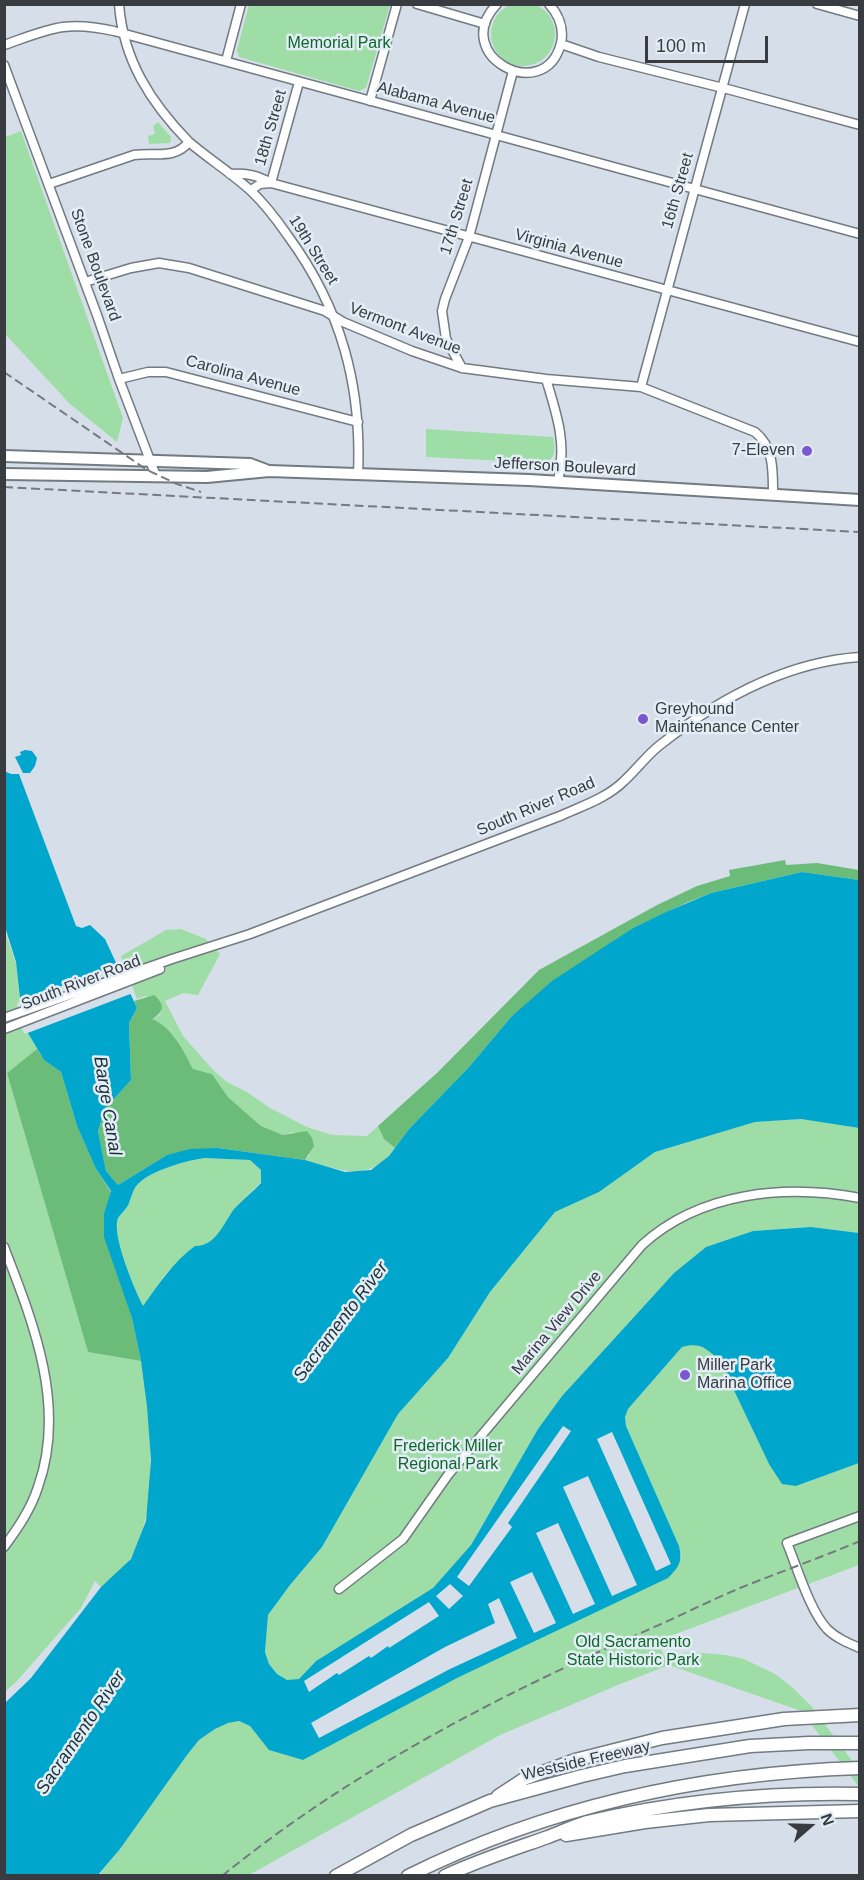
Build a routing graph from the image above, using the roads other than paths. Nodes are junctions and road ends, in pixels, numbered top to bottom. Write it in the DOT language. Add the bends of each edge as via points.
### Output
graph roads {
  1 [pos="119,4"];
  2 [pos="241,4"];
  3 [pos="397,4"];
  4 [pos="417,4"];
  5 [pos="497,4"];
  6 [pos="549,4"];
  7 [pos="745,4"];
  8 [pos="817,4"];
  9 [pos="860,16"];
  10 [pos="485,24"];
  11 [pos="123,33"];
  12 [pos="561,44"];
  13 [pos="4,45"];
  14 [pos="226,61"];
  15 [pos="4,65"];
  16 [pos="513,71"];
  17 [pos="299,82"];
  18 [pos="8,83"];
  19 [pos="723,88"];
  20 [pos="370,101"];
  21 [pos="860,125"];
  22 [pos="496,135"];
  23 [pos="189,142"];
  24 [pos="230,174"];
  25 [pos="271,183"];
  26 [pos="49,184"];
  27 [pos="695,189"];
  28 [pos="251,190"];
  29 [pos="860,234"];
  30 [pos="469,237"];
  31 [pos="85,282"];
  32 [pos="665,291"];
  33 [pos="334,317"];
  34 [pos="860,342"];
  35 [pos="462,368"];
  36 [pos="119,379"];
  37 [pos="546,379"];
  38 [pos="641,387"];
  39 [pos="358,422"];
  40 [pos="4,456"];
  41 [pos="151,462"];
  42 [pos="269,471"];
  43 [pos="4,474"];
  44 [pos="358,474"];
  45 [pos="156,476"];
  46 [pos="558,481"];
  47 [pos="773,494"];
  48 [pos="860,500"];
  49 [pos="860,657"];
  50 [pos="172,961"];
  51 [pos="4,1018"];
  52 [pos="4,1029"];
  53 [pos="860,1198"];
  54 [pos="4,1247"];
  55 [pos="860,1516"];
  56 [pos="4,1547"];
  57 [pos="339,1589"];
  58 [pos="860,1648"];
  59 [pos="860,1715"];
  60 [pos="860,1743"];
  61 [pos="860,1768"];
  62 [pos="860,1794"];
  63 [pos="490,1801"];
  64 [pos="856,1812"];
  65 [pos="550,1836"];
  66 [pos="336,1875"];
  67 [pos="408,1875"];
  68 [pos="445,1875"];
  1 -- 11 [label="street"];
  2 -- 14 [label="street"];
  3 -- 20 [label="street"];
  4 -- 10 [label="street"];
  5 -- 10 [label="street"];
  6 -- 12 [label="street" via="560,23"];
  7 -- 19 [label="street, 16th Street"];
  8 -- 9 [label="street"];
  10 -- 16 [label="street" via="485,44 491,56"];
  11 -- 13 [label="street, Alabama Avenue" via="75,25 47,29"];
  11 -- 14 [label="street, Alabama Avenue"];
  11 -- 23 [label="street" via="145,90"];
  12 -- 16 [label="street" via="551,61 540,69"];
  12 -- 19 [label="street"];
  14 -- 17 [label="street, Alabama Avenue"];
  15 -- 18 [label="street, Stone Boulevard"];
  16 -- 22 [label="street, 17th Street"];
  17 -- 20 [label="street, Alabama Avenue"];
  17 -- 25 [label="street, 18th Street"];
  18 -- 26 [label="street, Stone Boulevard"];
  19 -- 21 [label="street"];
  19 -- 27 [label="street, 16th Street"];
  20 -- 22 [label="street, Alabama Avenue"];
  22 -- 27 [label="street, Alabama Avenue"];
  22 -- 30 [label="street, 17th Street"];
  23 -- 24 [label="street"];
  23 -- 26 [label="street" via="175,153 134,155"];
  24 -- 25 [label="street, Virginia Avenue" via="246,173"];
  24 -- 28 [label="street"];
  25 -- 28 [label="street"];
  25 -- 30 [label="street, Virginia Avenue"];
  26 -- 31 [label="street, Stone Boulevard"];
  27 -- 29 [label="street, Alabama Avenue"];
  27 -- 32 [label="street, 16th Street"];
  28 -- 33 [label="street, 19th Street" via="315,276"];
  30 -- 32 [label="street, Virginia Avenue"];
  30 -- 35 [label="street, 17th Street" via="442,311 447,343"];
  31 -- 33 [label="street, Vermont Avenue" via="159,263 194,270"];
  31 -- 36 [label="street, Stone Boulevard"];
  32 -- 34 [label="street, Virginia Avenue"];
  32 -- 38 [label="street, 16th Street"];
  33 -- 35 [label="street, Vermont Avenue"];
  33 -- 39 [label="street, 19th Street" via="351,374"];
  35 -- 37 [label="street, Vermont Avenue"];
  36 -- 39 [label="street, Carolina Avenue" via="166,372"];
  36 -- 41 [label="street, Stone Boulevard"];
  37 -- 38 [label="street, Vermont Avenue"];
  37 -- 46 [label="street" via="562,445"];
  38 -- 47 [label="street, Vermont Avenue" via="762,437 772,462"];
  39 -- 44 [label="street, 19th Street"];
  40 -- 41 [label="main road, Jefferson Boulevard"];
  41 -- 42 [label="main road, Jefferson Boulevard" via="250,464"];
  41 -- 45 [label="street, Stone Boulevard"];
  42 -- 44 [label="main road, Jefferson Boulevard"];
  42 -- 45 [label="main road, Jefferson Boulevard" via="207,477"];
  43 -- 45 [label="main road, Jefferson Boulevard"];
  44 -- 46 [label="main road, Jefferson Boulevard"];
  46 -- 47 [label="main road, Jefferson Boulevard"];
  47 -- 48 [label="main road, Jefferson Boulevard"];
  49 -- 50 [label="street, South River Road" via="798,669 751,686 658,746 623,783 595,801"];
  50 -- 51 [label="street, South River Road"];
  50 -- 52 [label="street, South River Road"];
  53 -- 57 [label="street, Marina View Drive" via="801,1191 747,1196 686,1214 655,1233 448,1475 403,1539"];
  54 -- 56 [label="street" via="32,1325 50,1408 48,1444 39,1486 29,1510"];
  55 -- 58 [label="street" via="787,1544 817,1616 843,1641"];
  59 -- 63 [label="highway" via="784,1719 662,1738 575,1760 524,1779"];
  60 -- 63 [label="highway, Westside Freeway" via="750,1746 625,1766"];
  61 -- 67 [label="highway" via="692,1783 608,1801 526,1825"];
  62 -- 65 [label="highway" via="774,1794 705,1801 584,1823"];
  63 -- 66 [label="highway, Westside Freeway" via="411,1835"];
  64 -- 65 [label="highway" via="709,1815"];
  65 -- 68 [label="highway"];
}
